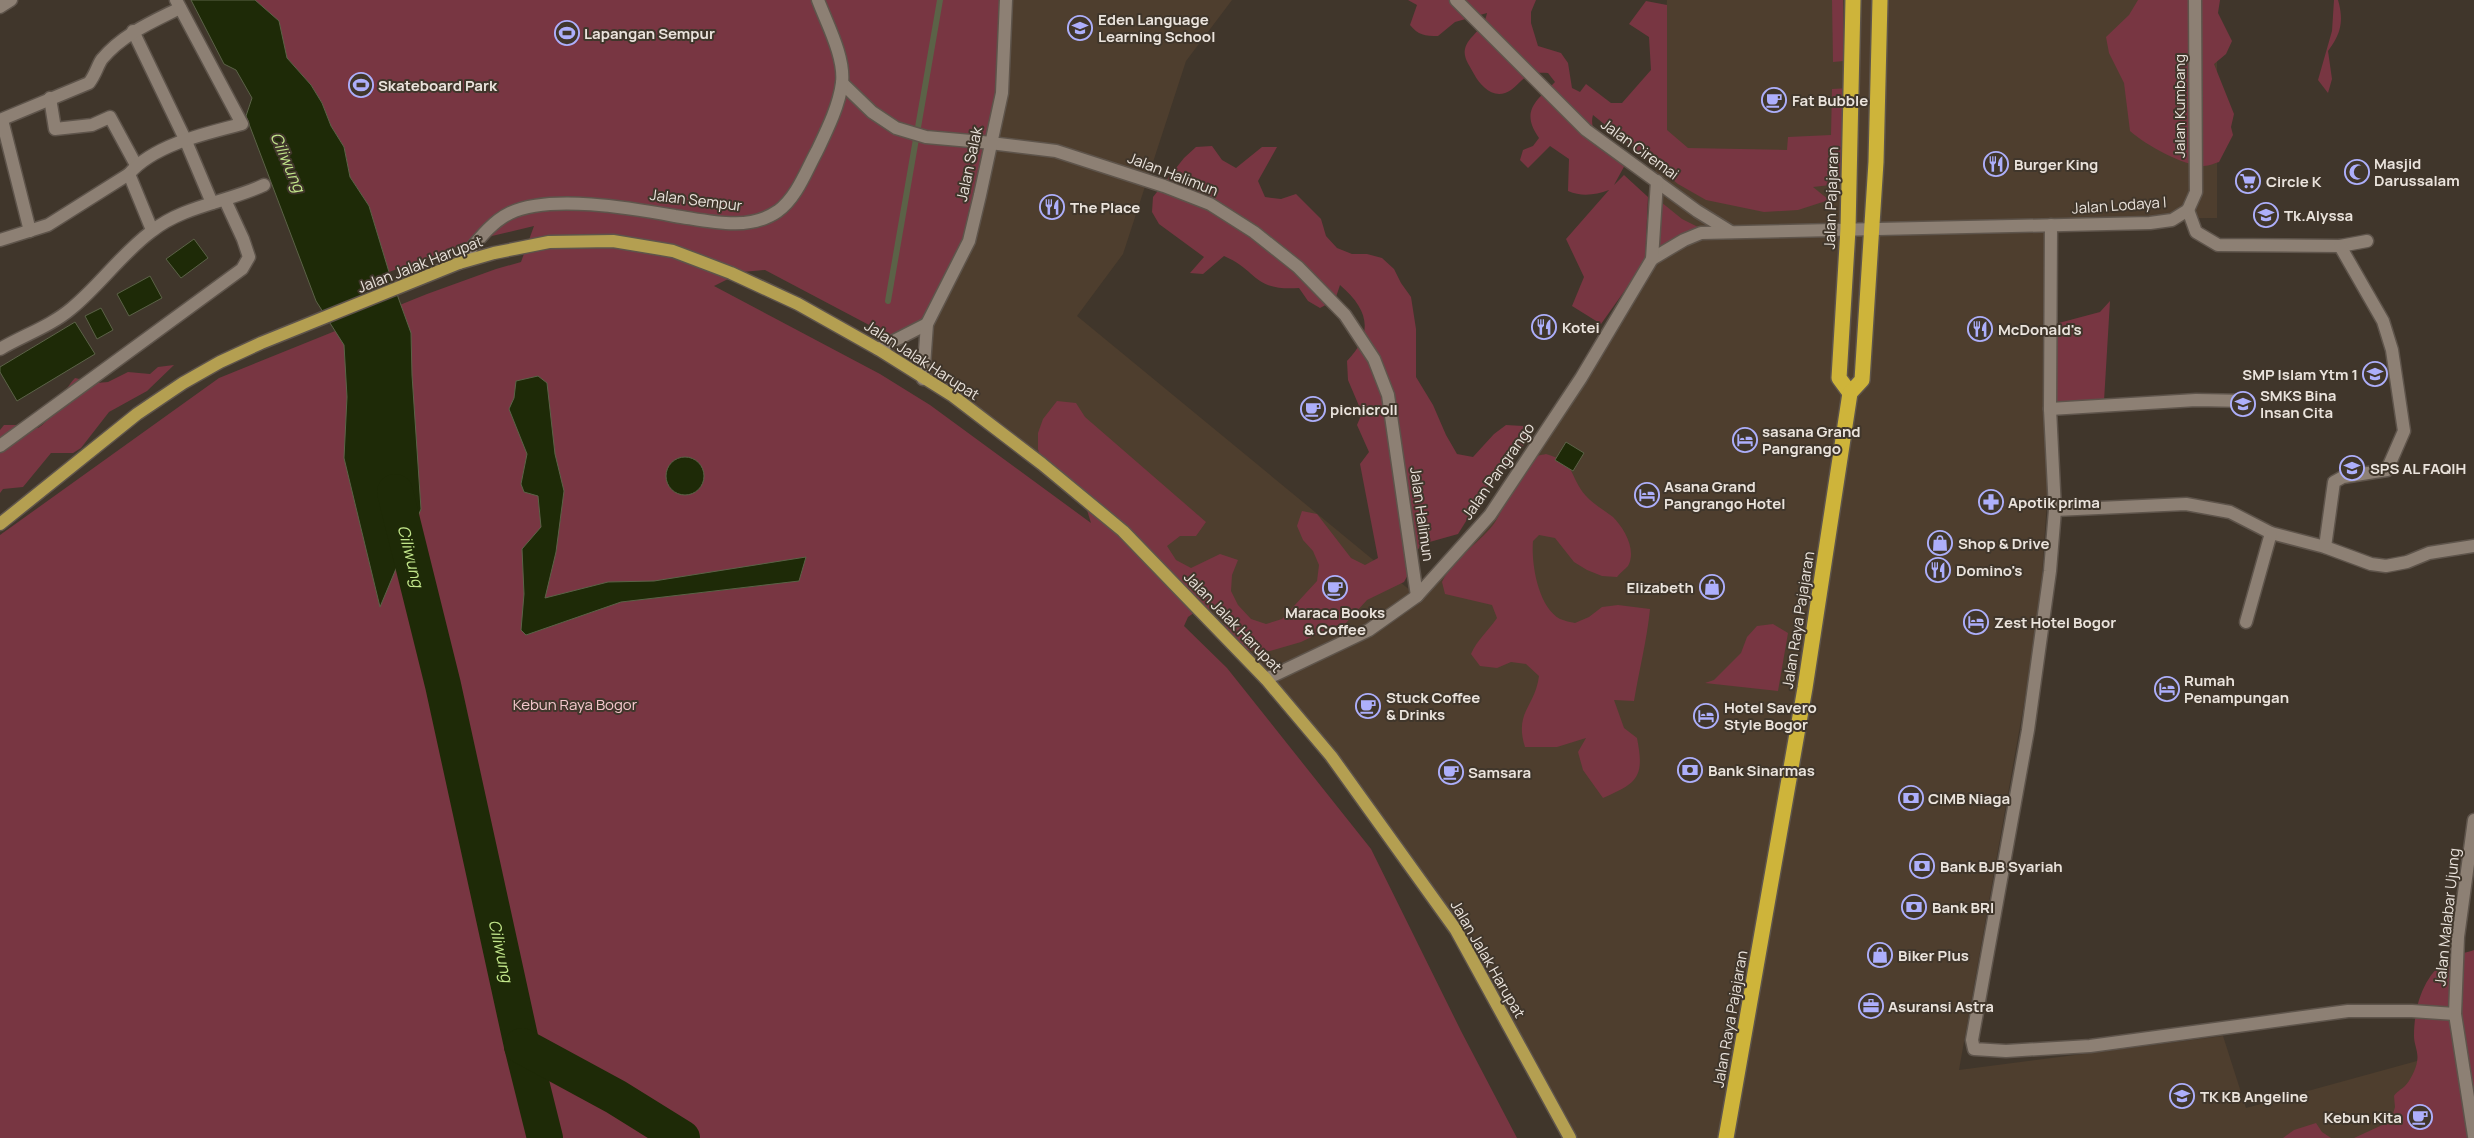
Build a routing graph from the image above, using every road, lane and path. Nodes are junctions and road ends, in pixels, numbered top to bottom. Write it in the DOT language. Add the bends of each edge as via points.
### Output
graph roads {
  1 [pos="11,0"];
  2 [pos="818,0"];
  3 [pos="1006,0"];
  4 [pos="1456,0"];
  5 [pos="1853,0"];
  6 [pos="1880,0"];
  7 [pos="2195,0"];
  8 [pos="178,4"];
  9 [pos="0,7"];
  10 [pos="132,31"];
  11 [pos="842,83"];
  12 [pos="50,98"];
  13 [pos="1,120"];
  14 [pos="185,139"];
  15 [pos="989,143"];
  16 [pos="132,170"];
  17 [pos="1657,181"];
  18 [pos="264,185"];
  19 [pos="225,200"];
  20 [pos="212,203"];
  21 [pos="2188,210"];
  22 [pos="2051,225"];
  23 [pos="1873,228"];
  24 [pos="1848,229"];
  25 [pos="152,230"];
  26 [pos="30,231"];
  27 [pos="1732,232"];
  28 [pos="0,240"];
  29 [pos="2368,241"];
  30 [pos="2340,246"];
  31 [pos="1652,259"];
  32 [pos="459,263"];
  33 [pos="926,324"];
  34 [pos="878,349"];
  35 [pos="0,350"];
  36 [pos="923,380"];
  37 [pos="1850,393"];
  38 [pos="2248,401"];
  39 [pos="2050,409"];
  40 [pos="0,446"];
  41 [pos="2055,510"];
  42 [pos="0,524"];
  43 [pos="2271,533"];
  44 [pos="2474,546"];
  45 [pos="2325,547"];
  46 [pos="1417,596"];
  47 [pos="2246,622"];
  48 [pos="1266,679"];
  49 [pos="2474,820"];
  50 [pos="2455,1014"];
  51 [pos="2474,1136"];
  52 [pos="1570,1138"];
  53 [pos="1726,1138"];
  1 -- 9 [label="street"];
  2 -- 11 [label="street, Jalan Sempur" via="837,51"];
  3 -- 15 [label="street, Jalan Salak" via="1002,93"];
  4 -- 17 [label="street, Jalan Ciremai" via="1586,130"];
  5 -- 24 [label="highway, Jalan Pajajaran"];
  6 -- 23 [label="highway"];
  7 -- 21 [label="street, Jalan Kumbang" via="2196,192"];
  8 -- 10 [label="street"];
  8 -- 14 [label="street" via="242,124"];
  10 -- 12 [label="street" via="100,60 97,72 89,82"];
  10 -- 14 [label="street"];
  11 -- 15 [label="street, Jalan Halimun" via="872,112 896,128 926,137"];
  11 -- 32 [label="street, Jalan Sempur" via="832,118 797,188 786,204 768,216 740,224 601,206 531,206 509,214 492,227"];
  12 -- 13 [label="street"];
  12 -- 16 [label="street" via="55,129 92,125 110,118"];
  13 -- 26 [label="street"];
  14 -- 16 [label="street"];
  14 -- 20 [label="street"];
  15 -- 33 [label="street, Jalan Salak" via="969,241"];
  15 -- 46 [label="street, Jalan Halimun" via="1056,151 1210,204 1254,232 1298,267 1345,315 1374,359 1388,396"];
  16 -- 25 [label="street"];
  16 -- 26 [label="street" via="65,216"];
  17 -- 27 [label="street, Jalan Ciremai"];
  17 -- 31 [label="street, Jalan Pangrango"];
  18 -- 19 [label="street"];
  19 -- 20 [label="street"];
  19 -- 40 [label="street" via="249,257 242,269"];
  20 -- 25 [label="street" via="190,210"];
  21 -- 22 [label="street, Jalan Lodaya I" via="2172,220 2150,223"];
  21 -- 30 [label="street, Jalan Lodaya I" via="2196,232 2218,245"];
  22 -- 23 [label="street, Jalan Lodaya I"];
  22 -- 39 [label="street"];
  23 -- 24 [label="street, Jalan Lodaya I"];
  23 -- 37 [label="highway, Jalan Raya Pajajaran" via="1862,380"];
  24 -- 27 [label="street"];
  24 -- 37 [label="highway, Jalan Pajajaran" via="1840,378"];
  25 -- 35 [label="street" via="73,307 41,329"];
  26 -- 28 [label="street"];
  27 -- 31 [label="street, Jalan Pangrango" via="1702,233"];
  29 -- 30 [label="street, Jalan Lodaya I"];
  30 -- 45 [label="street" via="2385,328 2392,350 2404,431 2386,470 2343,477 2334,482"];
  31 -- 46 [label="street, Jalan Pangrango" via="1581,378 1490,515"];
  32 -- 34 [label="main road, Jalan Jalak Harupat" via="549,242 613,241 673,251 798,304"];
  32 -- 42 [label="main road, Jalan Jalak Harupat" via="253,347 183,383 137,414"];
  33 -- 34 [label="street"];
  33 -- 36 [label="street, Jalan Salak"];
  34 -- 36 [label="main road, Jalan Jalak Harupat"];
  36 -- 48 [label="main road, Jalan Jalak Harupat" via="960,402 1123,531"];
  37 -- 53 [label="highway, Jalan Raya Pajajaran" via="1802,705"];
  38 -- 39 [label="street" via="2196,400"];
  39 -- 41 [label="street"];
  41 -- 43 [label="street" via="2186,504 2230,512"];
  41 -- 50 [label="street" via="2028,730 1972,1040 1974,1049 2006,1051 2090,1046 2348,1011"];
  43 -- 45 [label="street"];
  43 -- 47 [label="street"];
  44 -- 45 [label="street" via="2428,553 2386,566 2371,564"];
  46 -- 48 [label="street, Jalan Pangrango" via="1369,630"];
  48 -- 52 [label="main road, Jalan Jalak Harupat" via="1331,756 1456,930"];
  49 -- 50 [label="street, Jalan Malabar Ujung" via="2458,937"];
  50 -- 51 [label="street, Jalan Malabar Ujung"];
}
